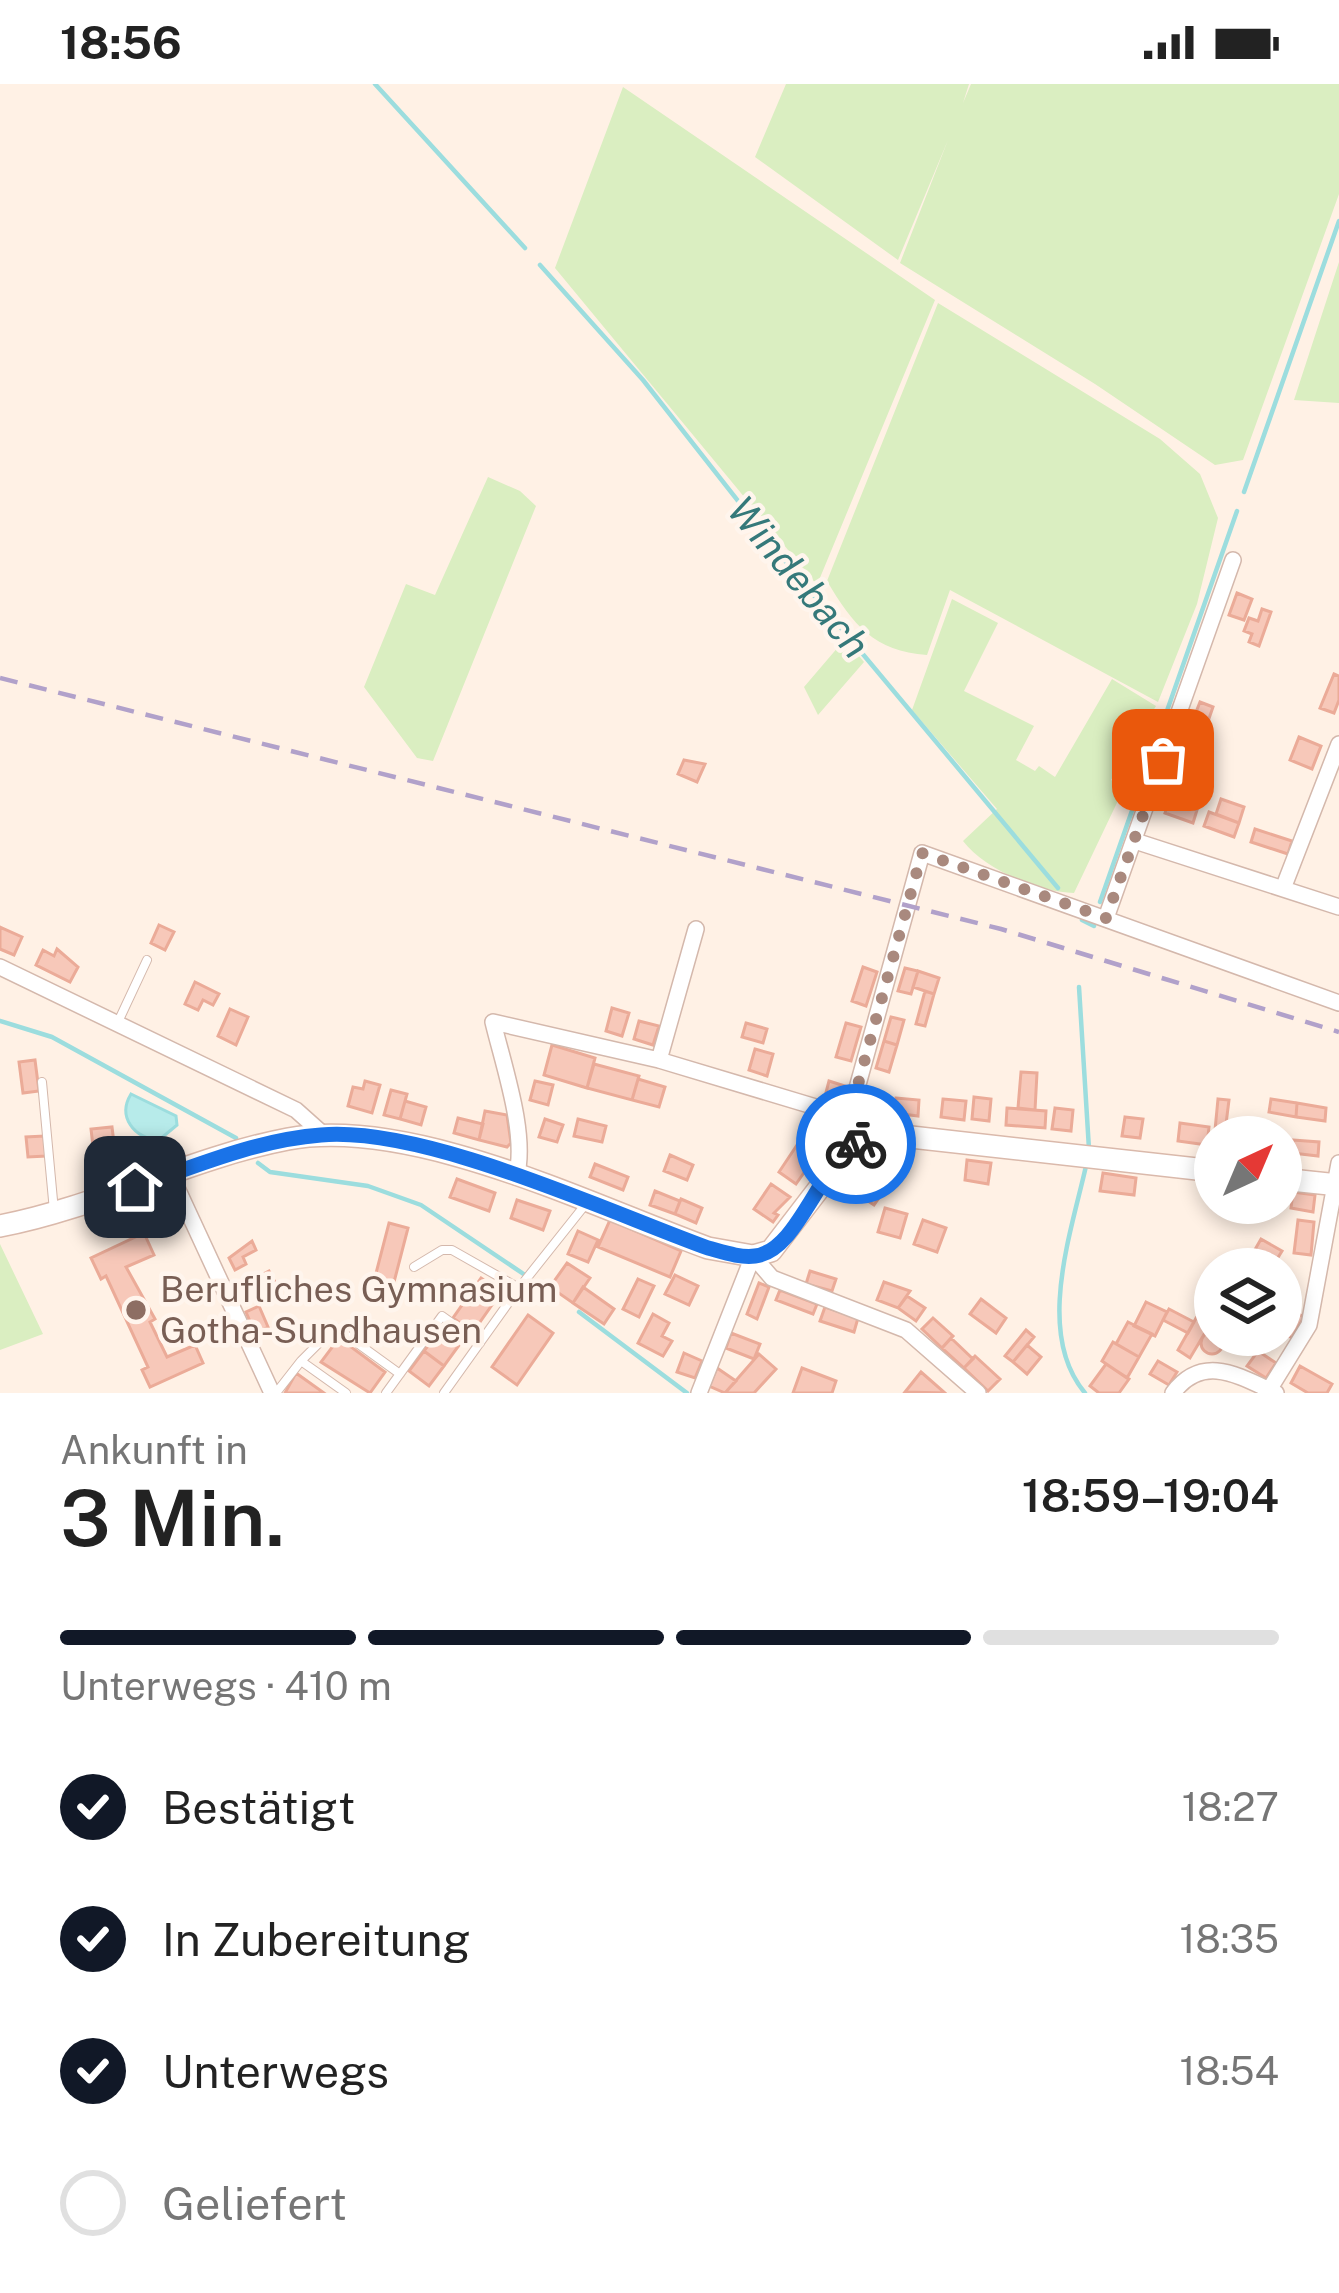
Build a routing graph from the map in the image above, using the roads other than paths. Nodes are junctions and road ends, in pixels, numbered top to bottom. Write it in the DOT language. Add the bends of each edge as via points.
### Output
graph roads {
  1 [pos="1233,560"];
  2 [pos="1339,744"];
  3 [pos="1135,841"];
  4 [pos="1284,886"];
  5 [pos="1339,907"];
  6 [pos="1106,918"];
  7 [pos="695,929"];
  8 [pos="147,960"];
  9 [pos="0,967"];
  10 [pos="1339,1003"];
  11 [pos="118,1024"];
  12 [pos="659,1060"];
  13 [pos="42,1082"];
  14 [pos="849,1117"];
  15 [pos="324,1135"];
  16 [pos="859,1142"];
  17 [pos="1194,1169"];
  18 [pos="171,1175"];
  19 [pos="516,1177"];
  20 [pos="1336,1178"];
  21 [pos="1302,1179"];
  22 [pos="586,1203"];
  23 [pos="54,1212"];
  24 [pos="0,1226"];
  25 [pos="753,1256"];
  26 [pos="414,1267"];
  27 [pos="519,1288"];
  28 [pos="480,1343"];
  29 [pos="301,1361"];
  30 [pos="400,1374"];
  31 [pos="969,1390"];
  32 [pos="1273,1392"];
  33 [pos="274,1393"];
  34 [pos="346,1393"];
  35 [pos="386,1393"];
  36 [pos="445,1393"];
  37 [pos="699,1393"];
  38 [pos="1173,1393"];
  1 -- 3 [label="street"];
  2 -- 4 [label="street"];
  3 -- 4 [label="street"];
  3 -- 6 [label="street"];
  4 -- 5 [label="street"];
  6 -- 10 [label="street"];
  6 -- 14 [label="street" via="922,853"];
  7 -- 12 [label="street"];
  8 -- 11 [label="lane"];
  9 -- 11 [label="street"];
  11 -- 15 [label="street" via="296,1110"];
  12 -- 14 [label="street"];
  12 -- 19 [label="street" via="493,1022 512,1101"];
  13 -- 23 [label="lane"];
  14 -- 16 [label="street"];
  15 -- 18 [label="street" via="239,1151"];
  15 -- 19 [label="street" via="396,1141"];
  16 -- 17 [label="street" via="910,1138"];
  16 -- 25 [label="street" via="834,1163 778,1245"];
  18 -- 23 [label="street"];
  18 -- 33 [label="street"];
  19 -- 22 [label="street"];
  20 -- 21 [label="street"];
  20 -- 32 [label="street" via="1309,1325"];
  22 -- 25 [label="street"];
  22 -- 27 [label="lane"];
  23 -- 24 [label="street"];
  25 -- 31 [label="street" via="772,1278 906,1330"];
  25 -- 37 [label="street"];
  26 -- 27 [label="lane" via="442,1250 457,1251"];
  27 -- 28 [label="lane"];
  28 -- 30 [label="lane" via="442,1316"];
  28 -- 36 [label="lane"];
  29 -- 30 [label="lane" via="335,1327"];
  29 -- 33 [label="lane"];
  29 -- 34 [label="lane"];
  30 -- 35 [label="lane"];
  32 -- 38 [label="street" via="1212,1369"];
}
